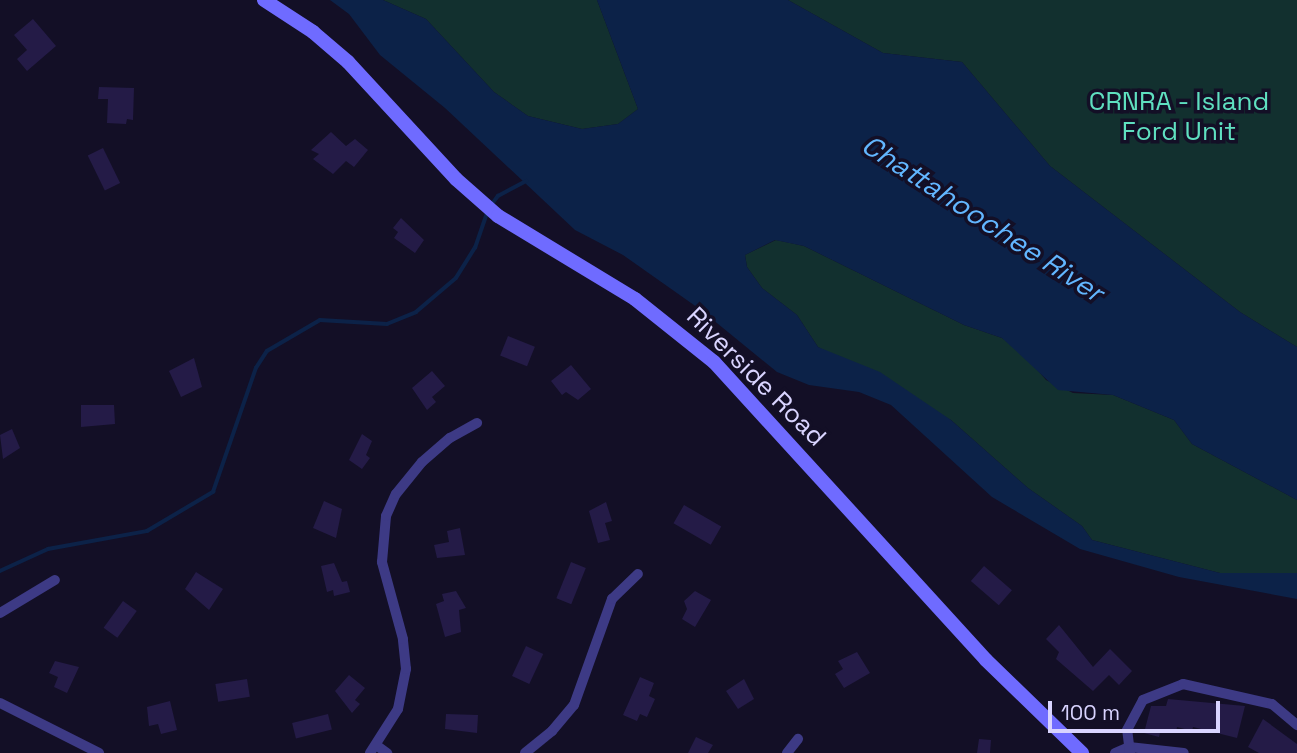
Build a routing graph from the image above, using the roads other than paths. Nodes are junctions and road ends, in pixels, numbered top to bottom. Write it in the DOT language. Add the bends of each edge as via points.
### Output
graph roads {
  1 [pos="264,0"];
  2 [pos="477,423"];
  3 [pos="638,574"];
  4 [pos="55,580"];
  5 [pos="0,613"];
  6 [pos="0,703"];
  7 [pos="1297,725"];
  8 [pos="798,739"];
  9 [pos="373,749"];
  10 [pos="1130,750"];
  11 [pos="99,753"];
  12 [pos="387,753"];
  13 [pos="525,753"];
  14 [pos="787,753"];
  15 [pos="1082,753"];
  16 [pos="1115,753"];
  17 [pos="1184,753"];
  1 -- 15 [label="street, Riverside Road" via="348,62 498,216 635,299 714,362 986,660"];
  2 -- 9 [label="street" via="422,462 396,494 386,516 382,562 403,639 406,669 398,709"];
  3 -- 13 [label="street" via="612,599 586,682 574,705"];
  4 -- 5 [label="street"];
  6 -- 11 [label="street"];
  7 -- 10 [label="street" via="1272,704 1183,684 1143,701 1131,717"];
  8 -- 14 [label="street"];
  9 -- 12 [label="street"];
  10 -- 16 [label="street"];
  10 -- 17 [label="street"];
}
